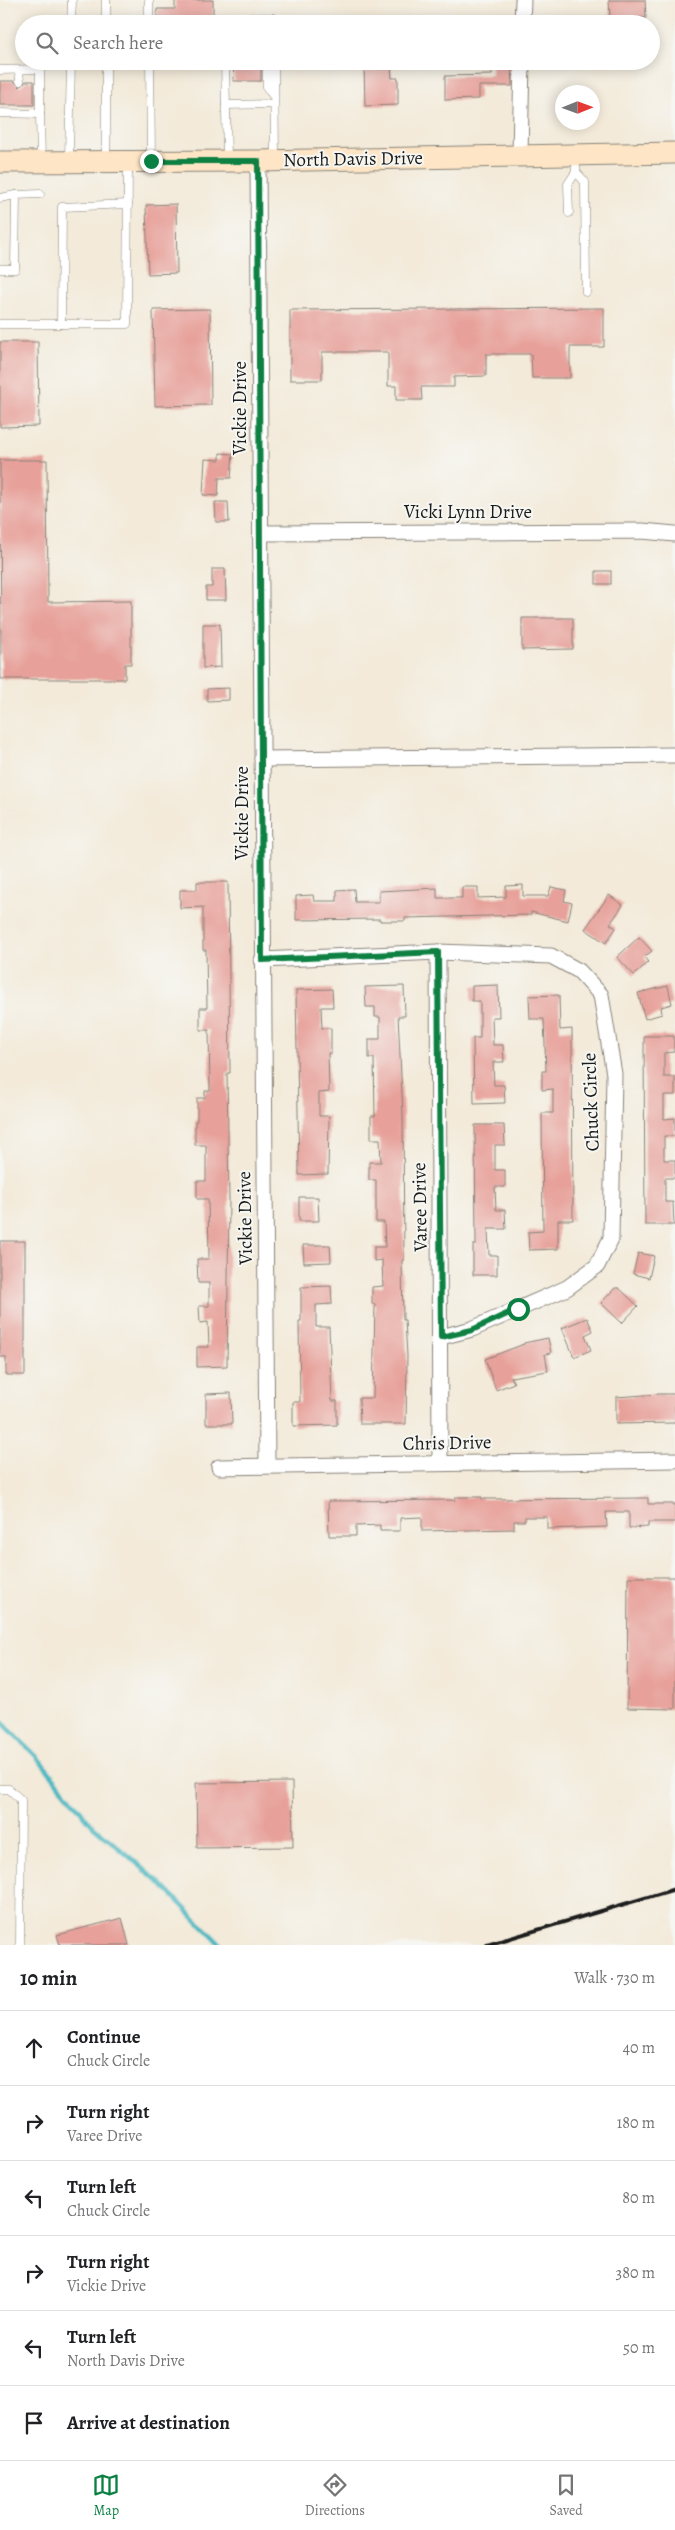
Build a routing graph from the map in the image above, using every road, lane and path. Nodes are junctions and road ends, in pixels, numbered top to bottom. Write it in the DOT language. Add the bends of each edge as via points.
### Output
graph roads {
  1 [pos="72,0"];
  2 [pos="106,0"];
  3 [pos="149,0"];
  4 [pos="523,0"];
  5 [pos="71,15"];
  6 [pos="106,15"];
  7 [pos="149,15"];
  8 [pos="522,15"];
  9 [pos="0,70"];
  10 [pos="19,70"];
  11 [pos="40,70"];
  12 [pos="71,70"];
  13 [pos="106,70"];
  14 [pos="150,70"];
  15 [pos="225,70"];
  16 [pos="230,70"];
  17 [pos="267,70"];
  18 [pos="274,70"];
  19 [pos="522,70"];
  20 [pos="20,81"];
  21 [pos="274,100"];
  22 [pos="226,101"];
  23 [pos="0,113"];
  24 [pos="40,114"];
  25 [pos="675,152"];
  26 [pos="520,154"];
  27 [pos="266,160"];
  28 [pos="69,161"];
  29 [pos="106,161"];
  30 [pos="128,161"];
  31 [pos="151,161"];
  32 [pos="226,161"];
  33 [pos="0,162"];
  34 [pos="41,162"];
  35 [pos="576,163"];
  36 [pos="40,194"];
  37 [pos="16,195"];
  38 [pos="0,198"];
  39 [pos="128,204"];
  40 [pos="569,213"];
  41 [pos="0,269"];
  42 [pos="586,292"];
  43 [pos="0,324"];
  44 [pos="61,324"];
  45 [pos="261,533"];
  46 [pos="675,534"];
  47 [pos="675,755"];
  48 [pos="262,759"];
  49 [pos="438,952"];
  50 [pos="262,960"];
  51 [pos="441,1337"];
  52 [pos="675,1460"];
  53 [pos="440,1463"];
  54 [pos="267,1465"];
  55 [pos="219,1467"];
  56 [pos="0,1789"];
  57 [pos="20,1945"];
  1 -- 5 [label="lane"];
  2 -- 6 [label="lane"];
  3 -- 7 [label="lane"];
  4 -- 8 [label="street"];
  9 -- 10 [label="lane"];
  10 -- 20 [label="lane"];
  11 -- 24 [label="lane"];
  12 -- 28 [label="lane"];
  13 -- 29 [label="lane"];
  14 -- 31 [label="lane"];
  15 -- 22 [label="lane"];
  16 -- 22 [label="lane"];
  17 -- 21 [label="lane" via="267,88"];
  18 -- 21 [label="lane"];
  19 -- 26 [label="street"];
  21 -- 22 [label="lane"];
  21 -- 27 [label="lane"];
  22 -- 32 [label="lane"];
  23 -- 24 [label="lane" via="20,109"];
  24 -- 34 [label="lane"];
  25 -- 35 [label="main road, North Davis Drive"];
  26 -- 27 [label="main road, North Davis Drive"];
  26 -- 35 [label="main road, North Davis Drive"];
  27 -- 32 [label="main road, North Davis Drive"];
  27 -- 45 [label="street, Vickie Drive"];
  28 -- 29 [label="main road, North Davis Drive"];
  28 -- 34 [label="main road, North Davis Drive"];
  29 -- 30 [label="main road, North Davis Drive"];
  30 -- 31 [label="main road, North Davis Drive"];
  30 -- 39 [label="lane"];
  31 -- 32 [label="main road, North Davis Drive"];
  33 -- 34 [label="main road, North Davis Drive"];
  35 -- 40 [label="lane" via="568,184"];
  35 -- 42 [label="lane" via="585,182"];
  36 -- 37 [label="lane"];
  37 -- 38 [label="lane"];
  37 -- 41 [label="lane" via="15,269"];
  39 -- 44 [label="lane" via="62,207"];
  39 -- 44 [label="lane" via="127,324"];
  43 -- 44 [label="lane"];
  45 -- 46 [label="street, Vicki Lynn Drive" via="642,531"];
  45 -- 48 [label="street, Vickie Drive"];
  47 -- 48 [label="street"];
  48 -- 50 [label="street, Vickie Drive"];
  49 -- 50 [label="street, Chuck Circle"];
  49 -- 51 [label="street, Varee Drive"];
  49 -- 51 [label="street, Chuck Circle" via="551,956 578,971 601,995 614,1074 611,1238 597,1266 567,1288 472,1330"];
  50 -- 54 [label="street, Vickie Drive"];
  51 -- 53 [label="street, Varee Drive"];
  52 -- 53 [label="street, Chris Drive"];
  53 -- 54 [label="street, Chris Drive"];
  54 -- 55 [label="street, Chris Drive"];
  56 -- 57 [label="lane" via="9,1789 21,1800"];
}
